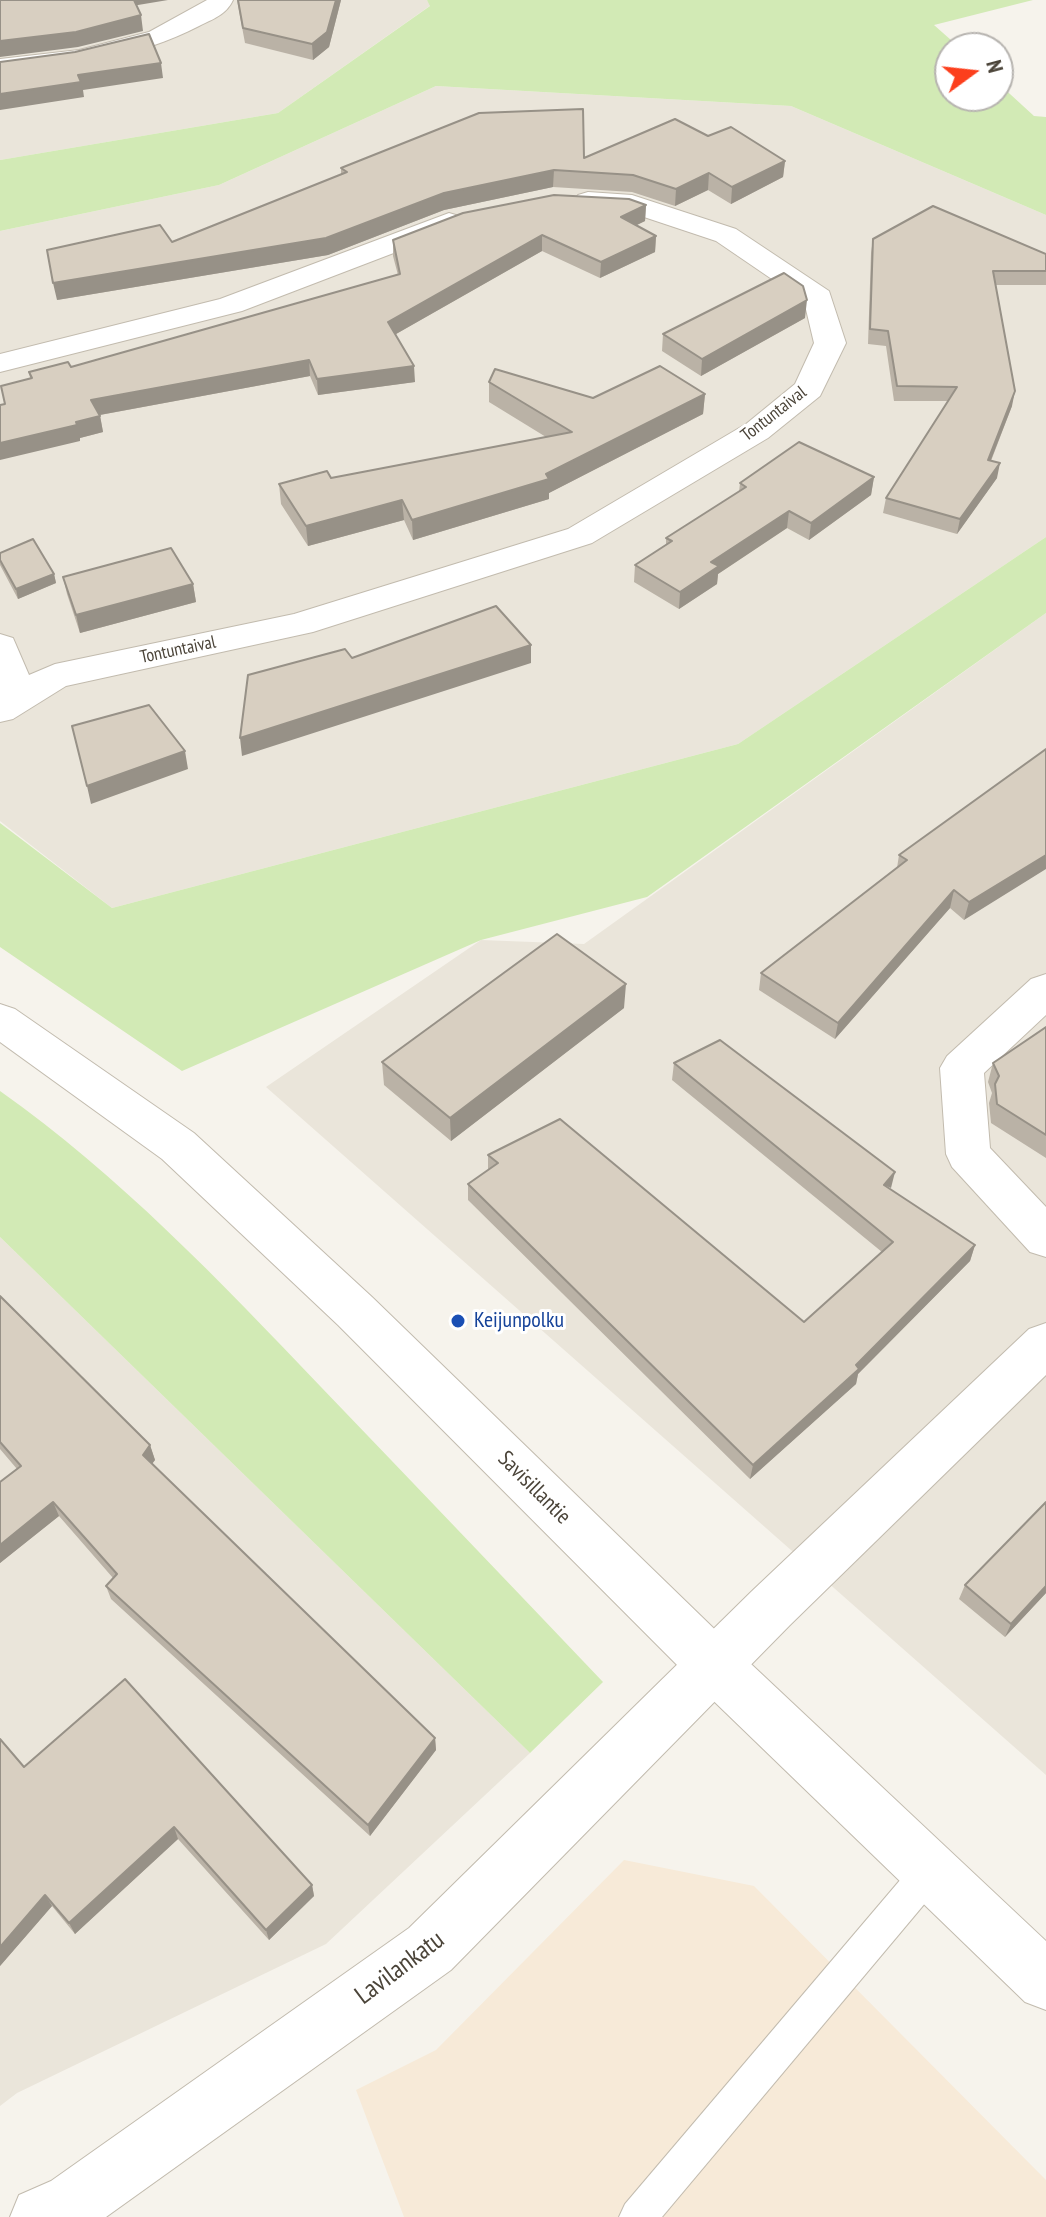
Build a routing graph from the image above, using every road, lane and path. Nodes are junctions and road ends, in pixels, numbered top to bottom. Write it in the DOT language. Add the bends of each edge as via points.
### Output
graph roads {
  1 [pos="220,0"];
  2 [pos="0,67"];
  3 [pos="554,199"];
  4 [pos="484,214"];
  5 [pos="0,363"];
  6 [pos="0,646"];
  7 [pos="10,704"];
  8 [pos="1046,990"];
  9 [pos="0,1020"];
  10 [pos="1046,1238"];
  11 [pos="1046,1344"];
  12 [pos="715,1666"];
  13 [pos="930,1871"];
  14 [pos="1046,1981"];
  15 [pos="41,2217"];
  16 [pos="638,2217"];
  1 -- 2 [label="street" via="217,7 158,37 80,58"];
  3 -- 7 [label="street, Tontuntaival" via="632,204 726,235 818,297 830,343 809,389 757,431 580,536 300,624 55,676"];
  4 -- 5 [label="street" via="455,219 231,305"];
  6 -- 7 [label="street, Tontuntaival"];
  8 -- 10 [label="street" via="962,1068 968,1154"];
  9 -- 12 [label="street, Savisillantie" via="178,1146 366,1322"];
  11 -- 12 [label="street"];
  12 -- 13 [label="street, Savisillantie"];
  12 -- 15 [label="street, Lavilankatu" via="430,1949 73,2203"];
  13 -- 14 [label="street, Savisillantie"];
  13 -- 16 [label="lane"];
}
